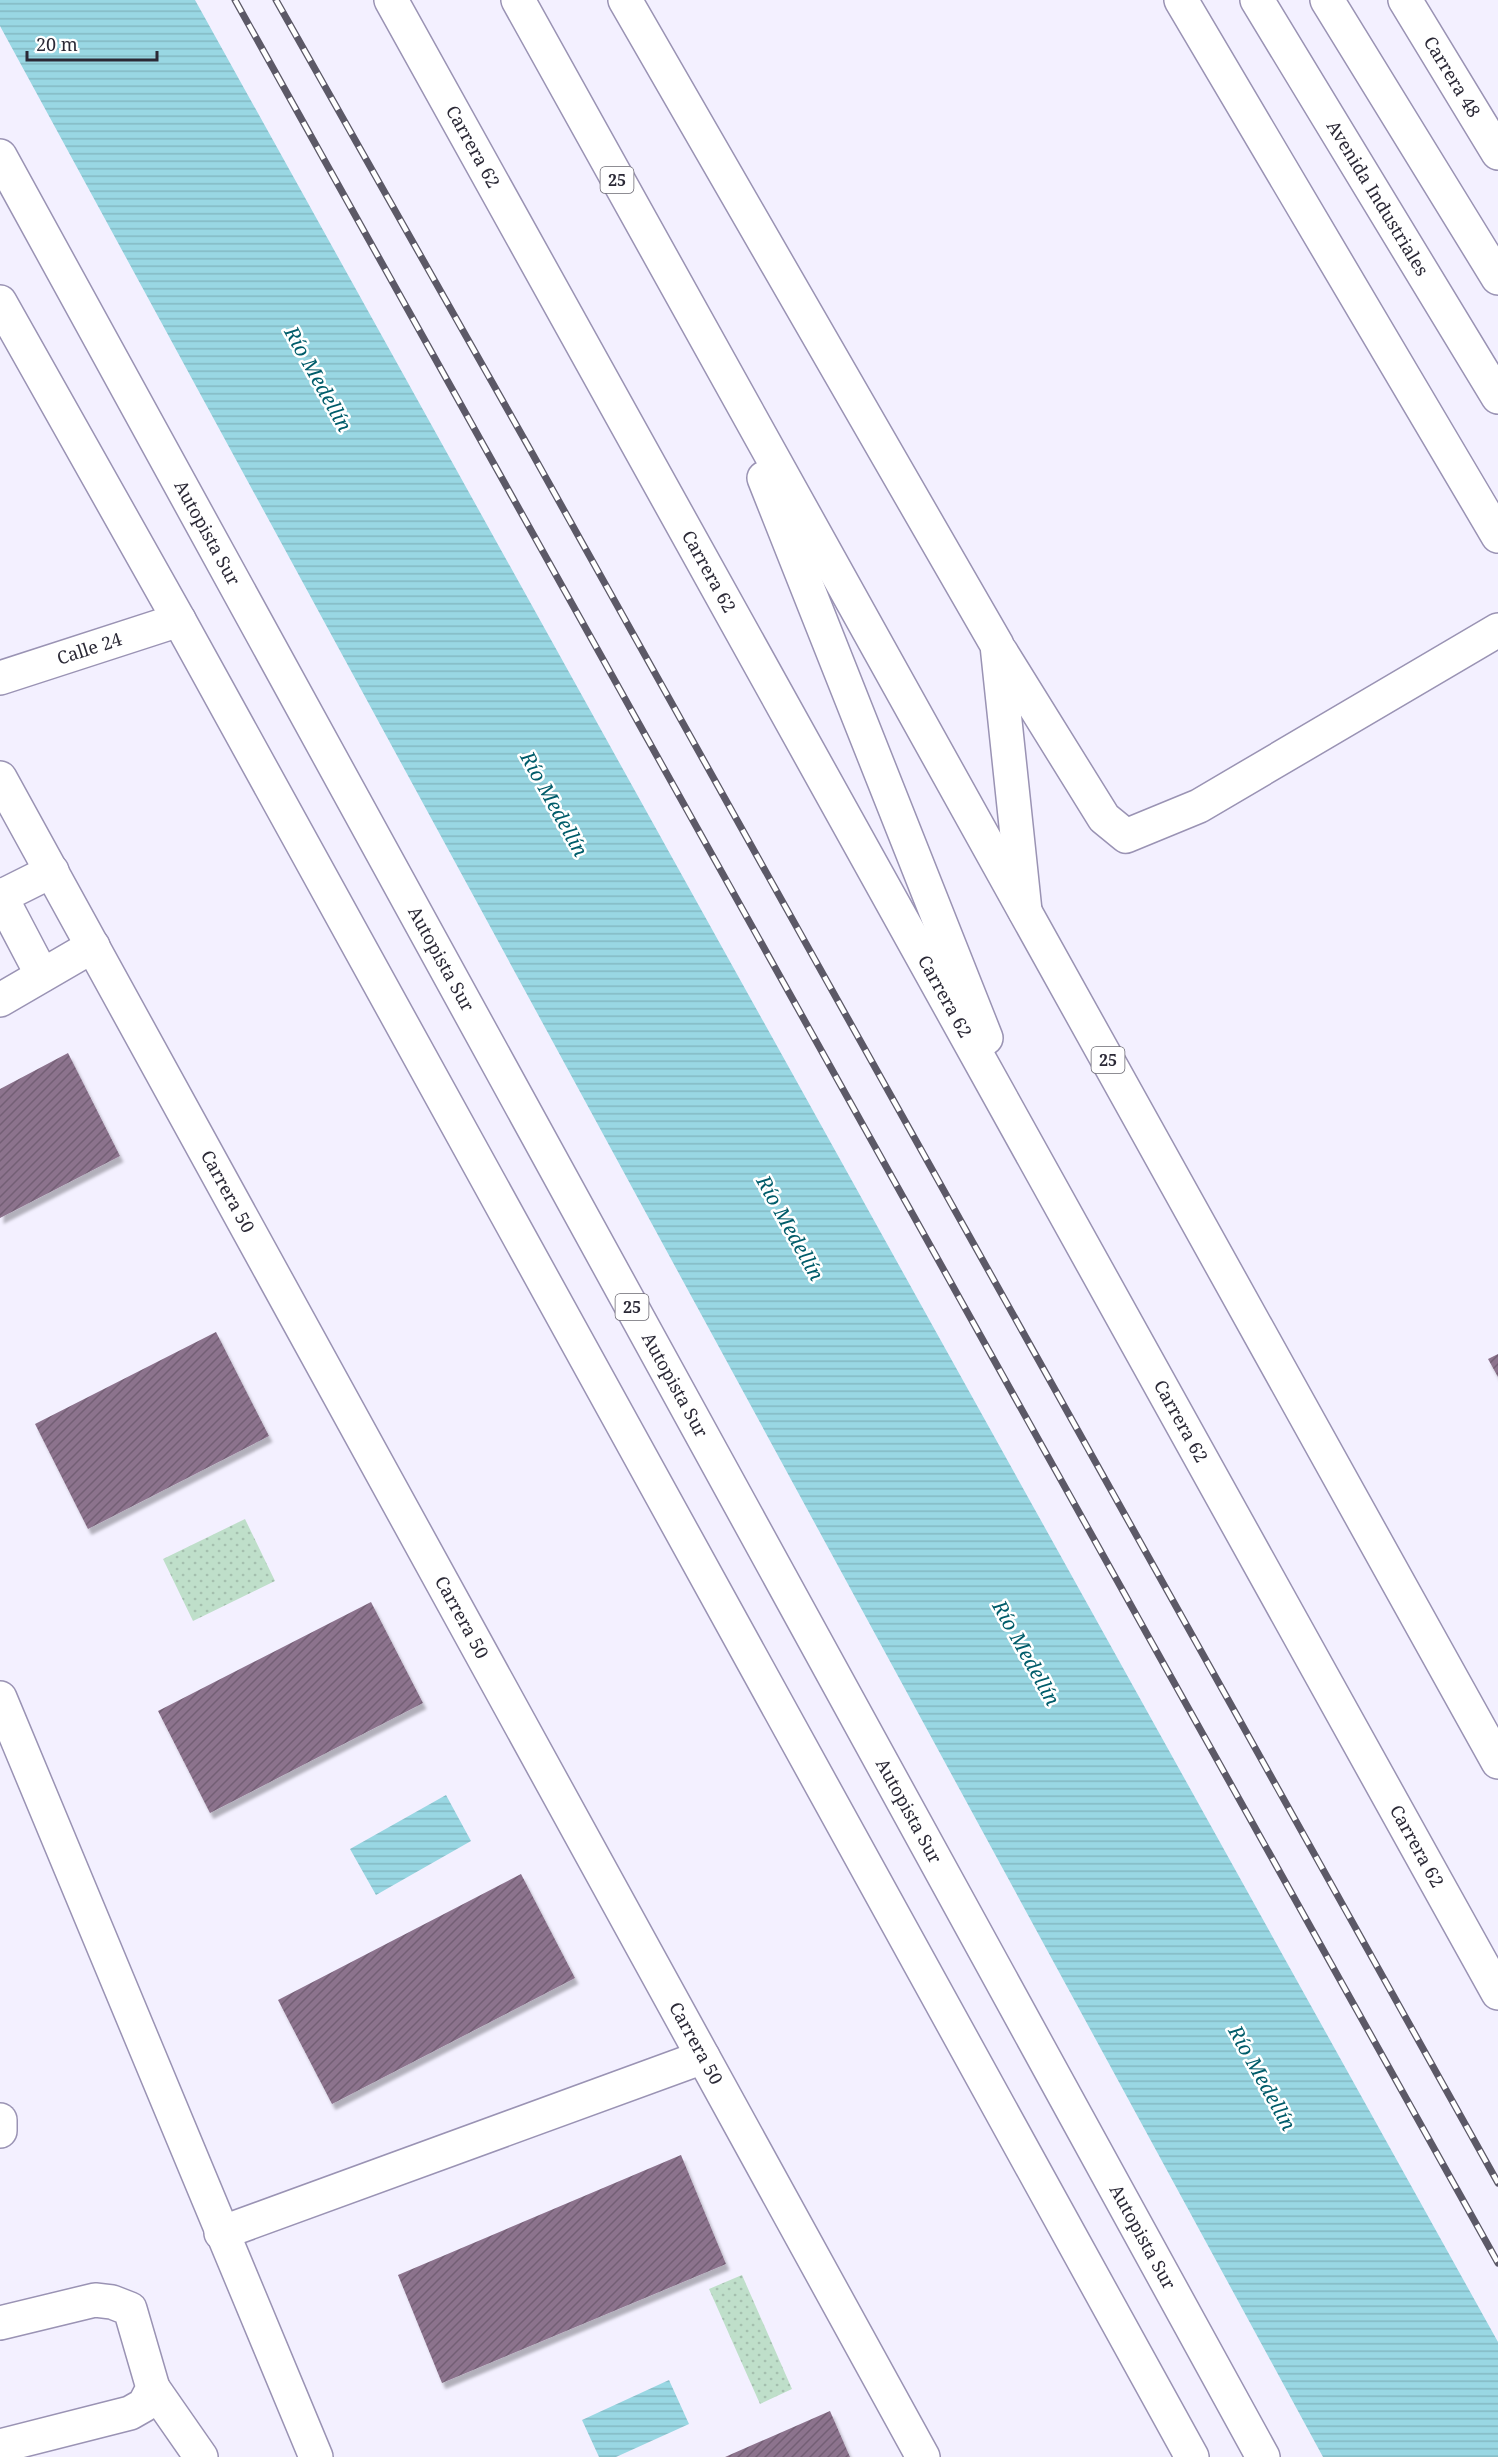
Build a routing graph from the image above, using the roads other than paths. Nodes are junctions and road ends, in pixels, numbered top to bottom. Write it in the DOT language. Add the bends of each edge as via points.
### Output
graph roads {
  1 [pos="391,0"];
  2 [pos="518,0"];
  3 [pos="625,0"];
  4 [pos="1181,0"];
  5 [pos="1257,0"];
  6 [pos="1327,0"];
  7 [pos="1405,0"];
  8 [pos="1498,153"];
  9 [pos="0,156"];
  10 [pos="1498,278"];
  11 [pos="0,302"];
  12 [pos="717,359"];
  13 [pos="1498,397"];
  14 [pos="1498,536"];
  15 [pos="179,620"];
  16 [pos="1498,630"];
  17 [pos="997,645"];
  18 [pos="0,678"];
  19 [pos="0,778"];
  20 [pos="52,871"];
  21 [pos="0,896"];
  22 [pos="1025,911"];
  23 [pos="93,946"];
  24 [pos="42,975"];
  25 [pos="0,1000"];
  26 [pos="1037,1165"];
  27 [pos="0,1698"];
  28 [pos="1498,1762"];
  29 [pos="1498,1993"];
  30 [pos="703,2057"];
  31 [pos="0,2120"];
  32 [pos="0,2131"];
  33 [pos="221,2233"];
  34 [pos="0,2323"];
  35 [pos="153,2388"];
  36 [pos="0,2446"];
  37 [pos="201,2457"];
  38 [pos="316,2457"];
  39 [pos="923,2457"];
  40 [pos="1192,2457"];
  41 [pos="1263,2457"];
  1 -- 26 [label="main road, Carrera 62"];
  2 -- 12 [label="main road, 25"];
  3 -- 17 [label="main road"];
  4 -- 14 [label="main road"];
  5 -- 13 [label="main road, Avenida Industriales"];
  6 -- 10 [label="main road"];
  7 -- 8 [label="main road, Carrera 48"];
  9 -- 41 [label="main road, Autopista Sur / 25"];
  11 -- 15 [label="main road"];
  12 -- 22 [label="main road, 25"];
  12 -- 26 [label="main road"];
  15 -- 18 [label="main road, Calle 24"];
  15 -- 40 [label="main road"];
  16 -- 17 [label="main road" via="1199,806 1126,836 1104,818"];
  17 -- 22 [label="main road"];
  19 -- 20 [label="main road, Carrera 50"];
  20 -- 21 [label="main road"];
  20 -- 23 [label="main road, Carrera 50"];
  21 -- 24 [label="main road"];
  22 -- 28 [label="main road, 25"];
  23 -- 24 [label="main road"];
  23 -- 30 [label="main road, Carrera 50"];
  24 -- 25 [label="main road"];
  26 -- 29 [label="main road, Carrera 62"];
  27 -- 33 [label="main road"];
  30 -- 33 [label="main road"];
  30 -- 39 [label="main road, Carrera 50"];
  31 -- 32 [label="main road"];
  33 -- 38 [label="main road"];
  34 -- 35 [label="main road" via="95,2300 130,2309"];
  35 -- 36 [label="main road" via="144,2404 130,2413"];
  35 -- 37 [label="main road"];
}
